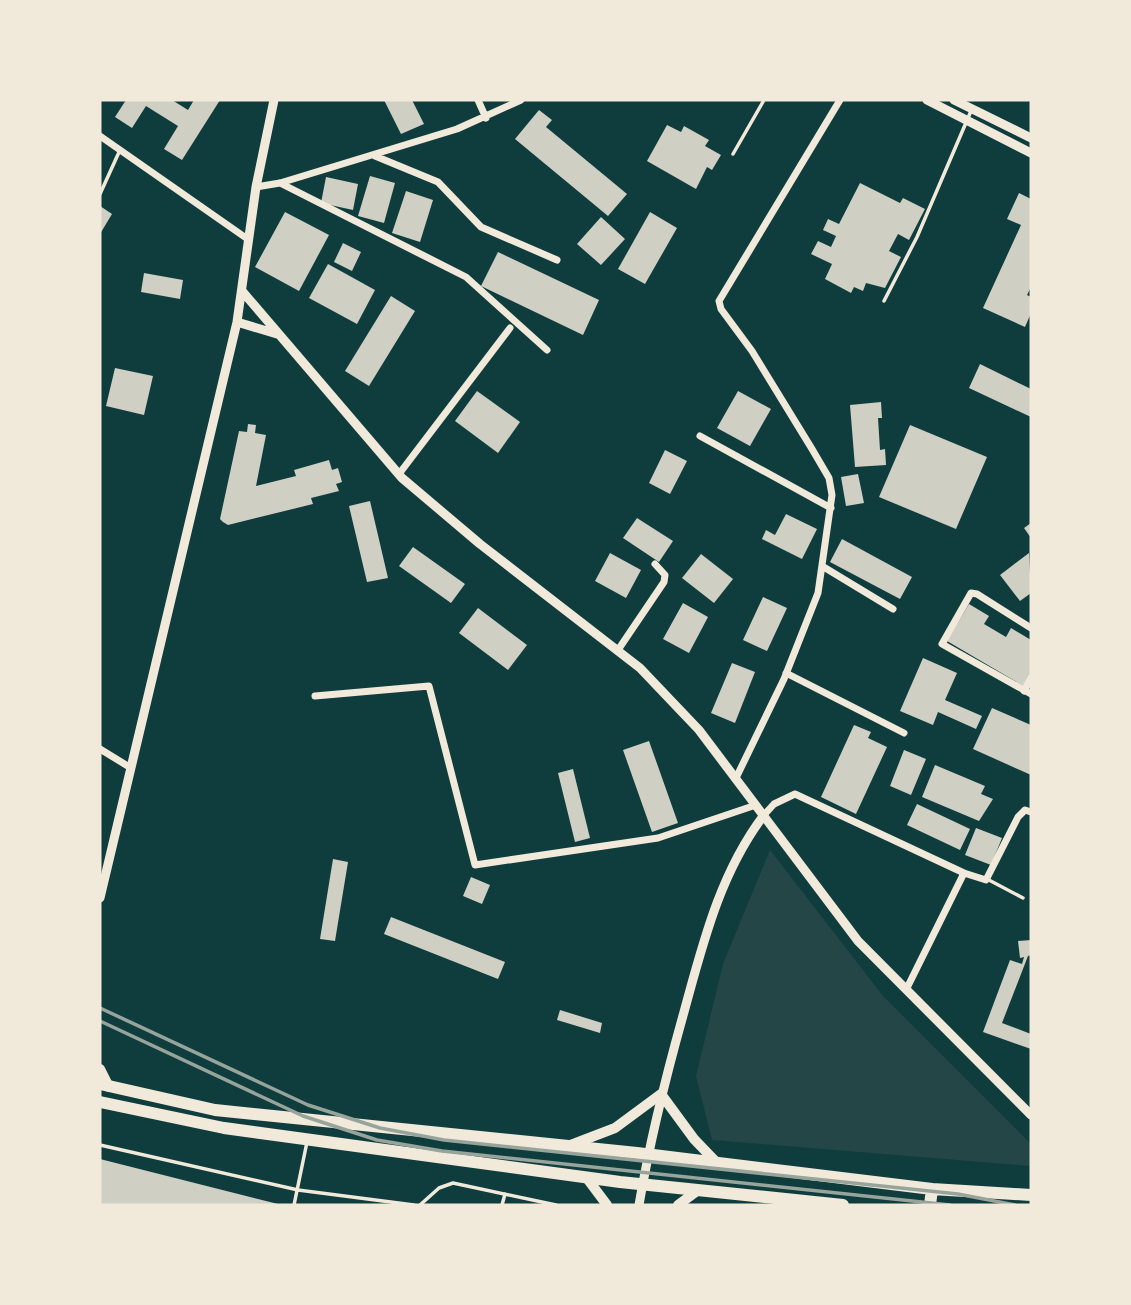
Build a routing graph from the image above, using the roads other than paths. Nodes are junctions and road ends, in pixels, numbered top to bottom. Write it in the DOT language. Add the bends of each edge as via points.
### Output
graph roads {
  1 [pos="274,100"];
  2 [pos="478,100"];
  3 [pos="522,100"];
  4 [pos="764,100"];
  5 [pos="840,100"];
  6 [pos="927,100"];
  7 [pos="954,100"];
  8 [pos="972,108"];
  9 [pos="486,118"];
  10 [pos="967,122"];
  11 [pos="100,136"];
  12 [pos="1031,138"];
  13 [pos="120,150"];
  14 [pos="1031,153"];
  15 [pos="733,154"];
  16 [pos="374,155"];
  17 [pos="280,183"];
  18 [pos="257,187"];
  19 [pos="100,194"];
  20 [pos="249,240"];
  21 [pos="557,260"];
  22 [pos="242,291"];
  23 [pos="884,301"];
  24 [pos="237,322"];
  25 [pos="510,328"];
  26 [pos="277,334"];
  27 [pos="547,350"];
  28 [pos="700,436"];
  29 [pos="399,474"];
  30 [pos="831,508"];
  31 [pos="655,564"];
  32 [pos="822,566"];
  33 [pos="893,609"];
  34 [pos="1031,628"];
  35 [pos="618,650"];
  36 [pos="786,673"];
  37 [pos="1031,678"];
  38 [pos="1028,692"];
  39 [pos="315,696"];
  40 [pos="904,733"];
  41 [pos="100,749"];
  42 [pos="131,768"];
  43 [pos="736,778"];
  44 [pos="756,804"];
  45 [pos="1031,813"];
  46 [pos="764,815"];
  47 [pos="964,873"];
  48 [pos="987,879"];
  49 [pos="100,898"];
  50 [pos="1023,898"];
  51 [pos="906,990"];
  52 [pos="100,1069"];
  53 [pos="105,1085"];
  54 [pos="661,1094"];
  55 [pos="100,1102"];
  56 [pos="1031,1115"];
  57 [pos="299,1119"];
  58 [pos="325,1122"];
  59 [pos="302,1139"];
  60 [pos="323,1142"];
  61 [pos="100,1145"];
  62 [pos="567,1146"];
  63 [pos="647,1154"];
  64 [pos="718,1163"];
  65 [pos="586,1177"];
  66 [pos="642,1185"];
  67 [pos="932,1189"];
  68 [pos="298,1191"];
  69 [pos="697,1191"];
  70 [pos="505,1194"];
  71 [pos="1031,1195"];
  72 [pos="294,1205"];
  73 [pos="414,1205"];
  74 [pos="421,1205"];
  75 [pos="502,1205"];
  76 [pos="555,1205"];
  77 [pos="607,1205"];
  78 [pos="639,1205"];
  79 [pos="678,1205"];
  80 [pos="843,1205"];
  81 [pos="930,1205"];
  1 -- 18 [label="street"];
  2 -- 9 [label="street"];
  3 -- 9 [label="street"];
  4 -- 15 [label="lane"];
  5 -- 30 [label="street" via="719,305 829,478"];
  6 -- 10 [label="street"];
  7 -- 8 [label="street"];
  8 -- 10 [label="lane"];
  8 -- 12 [label="street"];
  9 -- 16 [label="street"];
  10 -- 14 [label="street"];
  10 -- 23 [label="lane"];
  11 -- 13 [label="street"];
  13 -- 19 [label="lane"];
  13 -- 20 [label="street"];
  16 -- 17 [label="street"];
  16 -- 21 [label="street" via="438,182 481,227"];
  17 -- 18 [label="street"];
  17 -- 27 [label="street" via="466,277"];
  18 -- 20 [label="street"];
  20 -- 22 [label="street"];
  22 -- 24 [label="street"];
  22 -- 26 [label="street"];
  24 -- 26 [label="street"];
  24 -- 42 [label="street"];
  25 -- 29 [label="street"];
  26 -- 29 [label="street"];
  28 -- 30 [label="street"];
  29 -- 35 [label="street" via="480,544"];
  30 -- 32 [label="street"];
  31 -- 35 [label="street" via="665,575 664,582"];
  32 -- 33 [label="street"];
  32 -- 36 [label="street" via="818,593"];
  34 -- 38 [label="street" via="971,593 942,644"];
  35 -- 43 [label="street" via="699,730"];
  36 -- 40 [label="street"];
  36 -- 43 [label="street"];
  37 -- 38 [label="street"];
  39 -- 44 [label="street" via="429,686 475,865 658,838"];
  41 -- 42 [label="street"];
  42 -- 49 [label="street"];
  43 -- 44 [label="street"];
  44 -- 46 [label="street"];
  45 -- 48 [label="street" via="1025,810 1018,817"];
  46 -- 47 [label="street" via="795,794"];
  46 -- 51 [label="street" via="858,941"];
  46 -- 54 [label="street" via="732,864 708,929"];
  47 -- 48 [label="street" via="983,882"];
  47 -- 51 [label="street"];
  48 -- 50 [label="lane"];
  51 -- 56 [label="street"];
  52 -- 53 [label="main road"];
  53 -- 57 [label="main road" via="215,1110"];
  54 -- 62 [label="main road" via="615,1128"];
  54 -- 63 [label="street"];
  54 -- 64 [label="main road"];
  55 -- 59 [label="main road"];
  57 -- 58 [label="main road"];
  57 -- 59 [label="main road"];
  58 -- 60 [label="main road"];
  58 -- 62 [label="main road"];
  59 -- 60 [label="main road"];
  59 -- 68 [label="lane"];
  60 -- 65 [label="main road"];
  61 -- 68 [label="lane"];
  62 -- 63 [label="main road"];
  63 -- 64 [label="main road"];
  63 -- 66 [label="street"];
  64 -- 67 [label="main road"];
  65 -- 66 [label="main road"];
  65 -- 77 [label="main road"];
  66 -- 69 [label="main road"];
  66 -- 78 [label="street"];
  67 -- 71 [label="main road"];
  67 -- 81 [label="main road"];
  68 -- 72 [label="lane"];
  68 -- 73 [label="lane"];
  69 -- 79 [label="main road"];
  69 -- 80 [label="main road"];
  70 -- 74 [label="lane" via="445,1184"];
  70 -- 75 [label="lane"];
  70 -- 76 [label="lane"];
}
